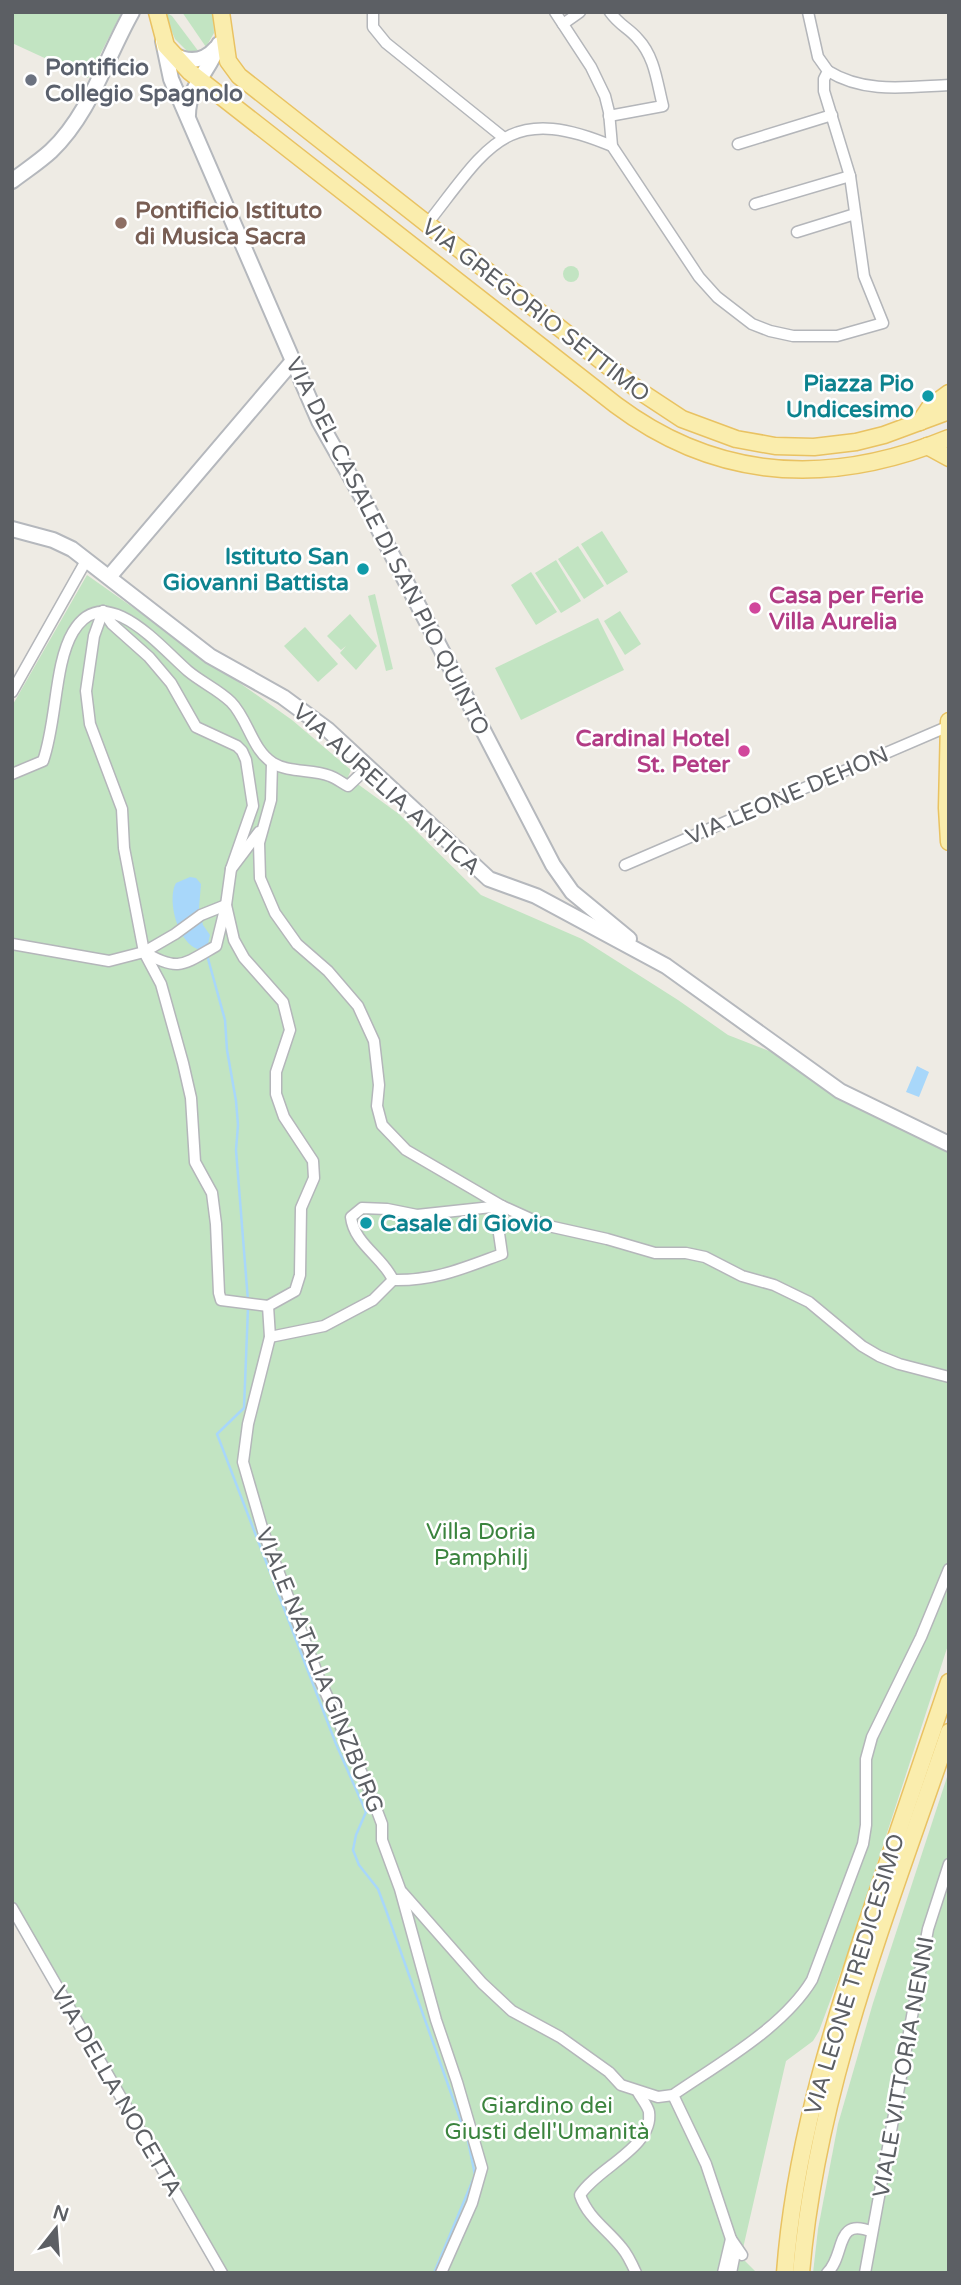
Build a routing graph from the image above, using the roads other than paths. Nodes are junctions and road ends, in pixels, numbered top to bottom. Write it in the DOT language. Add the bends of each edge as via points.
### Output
graph roads {
  1 [pos="132,12"];
  2 [pos="157,12"];
  3 [pos="220,12"];
  4 [pos="373,12"];
  5 [pos="555,12"];
  6 [pos="580,12"];
  7 [pos="610,12"];
  8 [pos="808,12"];
  9 [pos="563,24"];
  10 [pos="220,37"];
  11 [pos="166,46"];
  12 [pos="828,71"];
  13 [pos="199,79"];
  14 [pos="949,85"];
  15 [pos="832,115"];
  16 [pos="188,116"];
  17 [pos="609,116"];
  18 [pos="504,138"];
  19 [pos="738,144"];
  20 [pos="612,146"];
  21 [pos="850,176"];
  22 [pos="12,181"];
  23 [pos="755,204"];
  24 [pos="855,214"];
  25 [pos="427,224"];
  26 [pos="797,232"];
  27 [pos="292,362"];
  28 [pos="949,393"];
  29 [pos="949,411"];
  30 [pos="920,422"];
  31 [pos="949,438"];
  32 [pos="927,446"];
  33 [pos="949,458"];
  34 [pos="12,529"];
  35 [pos="87,559"];
  36 [pos="110,577"];
  37 [pos="103,611"];
  38 [pos="12,692"];
  39 [pos="949,723"];
  40 [pos="272,762"];
  41 [pos="368,767"];
  42 [pos="12,774"];
  43 [pos="262,828"];
  44 [pos="949,842"];
  45 [pos="625,865"];
  46 [pos="231,869"];
  47 [pos="572,892"];
  48 [pos="536,896"];
  49 [pos="226,905"];
  50 [pos="12,944"];
  51 [pos="144,952"];
  52 [pos="666,966"];
  53 [pos="949,1144"];
  54 [pos="502,1206"];
  55 [pos="393,1280"];
  56 [pos="268,1306"];
  57 [pos="270,1337"];
  58 [pos="949,1377"];
  59 [pos="949,1569"];
  60 [pos="949,1682"];
  61 [pos="949,1732"];
  62 [pos="949,1864"];
  63 [pos="400,1889"];
  64 [pos="12,1908"];
  65 [pos="638,2092"];
  66 [pos="673,2095"];
  67 [pos="872,2232"];
  68 [pos="736,2247"];
  69 [pos="222,2273"];
  70 [pos="441,2273"];
  71 [pos="636,2273"];
  72 [pos="723,2273"];
  73 [pos="731,2273"];
  74 [pos="785,2273"];
  75 [pos="801,2273"];
  76 [pos="827,2273"];
  77 [pos="865,2273"];
  1 -- 22 [label="main road" via="69,130 52,151"];
  2 -- 11 [label="main road"];
  3 -- 10 [label="main road, VIA GREGORIO SETTIMO"];
  4 -- 18 [label="street" via="373,27 386,43"];
  5 -- 9 [label="street"];
  6 -- 9 [label="street"];
  7 -- 17 [label="street" via="638,38 652,59 663,106"];
  8 -- 12 [label="street" via="818,57"];
  9 -- 17 [label="street" via="595,73"];
  10 -- 11 [label="main road" via="210,54 198,60 182,59"];
  10 -- 13 [label="main road" via="212,62"];
  10 -- 25 [label="main road, VIA GREGORIO SETTIMO" via="236,73"];
  11 -- 13 [label="main road, VIA GREGORIO SETTIMO"];
  11 -- 16 [label="main road, VIA DEL CASALE DI SAN PIO QUINTO" via="168,71"];
  12 -- 14 [label="street" via="874,87"];
  12 -- 15 [label="street" via="824,88"];
  13 -- 16 [label="main road"];
  13 -- 32 [label="main road, VIA GREGORIO SETTIMO" via="616,405 667,438 748,466 790,470 859,466"];
  15 -- 19 [label="street"];
  15 -- 21 [label="street"];
  16 -- 27 [label="main road, VIA DEL CASALE DI SAN PIO QUINTO"];
  17 -- 20 [label="street"];
  18 -- 20 [label="street" via="549,127"];
  18 -- 25 [label="street" via="478,160"];
  20 -- 24 [label="street" via="704,284 747,321 778,333 813,338 883,323 864,276"];
  21 -- 23 [label="street"];
  21 -- 24 [label="street"];
  24 -- 26 [label="street"];
  25 -- 30 [label="main road, VIA GREGORIO SETTIMO" via="650,400 701,427 755,443 814,447 867,440"];
  27 -- 36 [label="main road"];
  27 -- 47 [label="main road, VIA DEL CASALE DI SAN PIO QUINTO" via="540,841"];
  28 -- 30 [label="main road" via="930,407"];
  29 -- 30 [label="main road"];
  31 -- 32 [label="main road"];
  32 -- 33 [label="main road"];
  34 -- 35 [label="main road, VIA AURELIA ANTICA" via="60,542"];
  35 -- 36 [label="main road, VIA AURELIA ANTICA"];
  35 -- 38 [label="street"];
  36 -- 41 [label="main road, VIA AURELIA ANTICA" via="211,656 305,713"];
  37 -- 40 [label="street" via="146,631 189,672 232,703 258,748"];
  37 -- 42 [label="street" via="88,616 74,631 64,653 43,761"];
  37 -- 46 [label="street" via="171,683 196,727 242,751 253,806"];
  37 -- 51 [label="street" via="94,636 86,691 90,724 122,809 125,858"];
  39 -- 44 [label="main road"];
  39 -- 45 [label="street, VIA LEONE DEHON"];
  40 -- 41 [label="street" via="330,776 348,786"];
  40 -- 43 [label="street" via="271,800"];
  41 -- 48 [label="main road, VIA AURELIA ANTICA" via="484,876"];
  43 -- 46 [label="street"];
  43 -- 54 [label="street" via="260,878 275,913 358,1006 374,1041 382,1125 406,1150"];
  46 -- 49 [label="street"];
  47 -- 48 [label="main road" via="560,900"];
  47 -- 52 [label="main road, VIA DEL CASALE DI SAN PIO QUINTO"];
  48 -- 52 [label="main road, VIA AURELIA ANTICA"];
  49 -- 51 [label="street" via="201,915"];
  49 -- 51 [label="street" via="216,946 207,952 187,963 165,964"];
  49 -- 56 [label="street" via="234,940 244,958 282,1002 290,1030 276,1072 276,1094 284,1117 313,1161 314,1178 301,1208 300,1275 295,1291"];
  50 -- 51 [label="street" via="109,961"];
  51 -- 56 [label="street" via="161,984 191,1098 195,1162 212,1193 221,1300"];
  52 -- 53 [label="main road, VIA AURELIA ANTICA" via="845,1094"];
  54 -- 55 [label="street" via="496,1213 502,1254 446,1275"];
  54 -- 55 [label="street" via="417,1215 362,1208 351,1217 352,1225"];
  54 -- 58 [label="street" via="544,1226 656,1253 705,1258 802,1298 879,1356"];
  55 -- 57 [label="street" via="373,1300 324,1326"];
  56 -- 57 [label="street, VIALE NATALIA GINZBURG"];
  57 -- 63 [label="street, VIALE NATALIA GINZBURG" via="243,1462 263,1531 319,1678 382,1824 382,1840"];
  59 -- 66 [label="street" via="872,1737 866,1759 863,1844 812,1980 772,2023"];
  60 -- 74 [label="main road, VIA LEONE TREDICESIMO" via="824,2057 797,2177"];
  61 -- 75 [label="main road, VIA LEONE TREDICESIMO" via="833,2084 814,2171"];
  62 -- 67 [label="street, VIALE VITTORIA NENNI" via="928,1929"];
  63 -- 65 [label="street" via="475,1976 512,2011 560,2037 621,2085"];
  63 -- 70 [label="street, VIALE NATALIA GINZBURG" via="482,2168"];
  64 -- 69 [label="street, VIA DELLA NOCETTA"];
  65 -- 66 [label="street"];
  65 -- 71 [label="street" via="649,2111 647,2132 587,2183 580,2195 594,2221 622,2247"];
  66 -- 68 [label="street" via="706,2164"];
  67 -- 76 [label="street" via="860,2227 848,2232"];
  67 -- 77 [label="street, VIALE VITTORIA NENNI"];
  68 -- 72 [label="street" via="730,2250"];
  68 -- 73 [label="street"];
}
